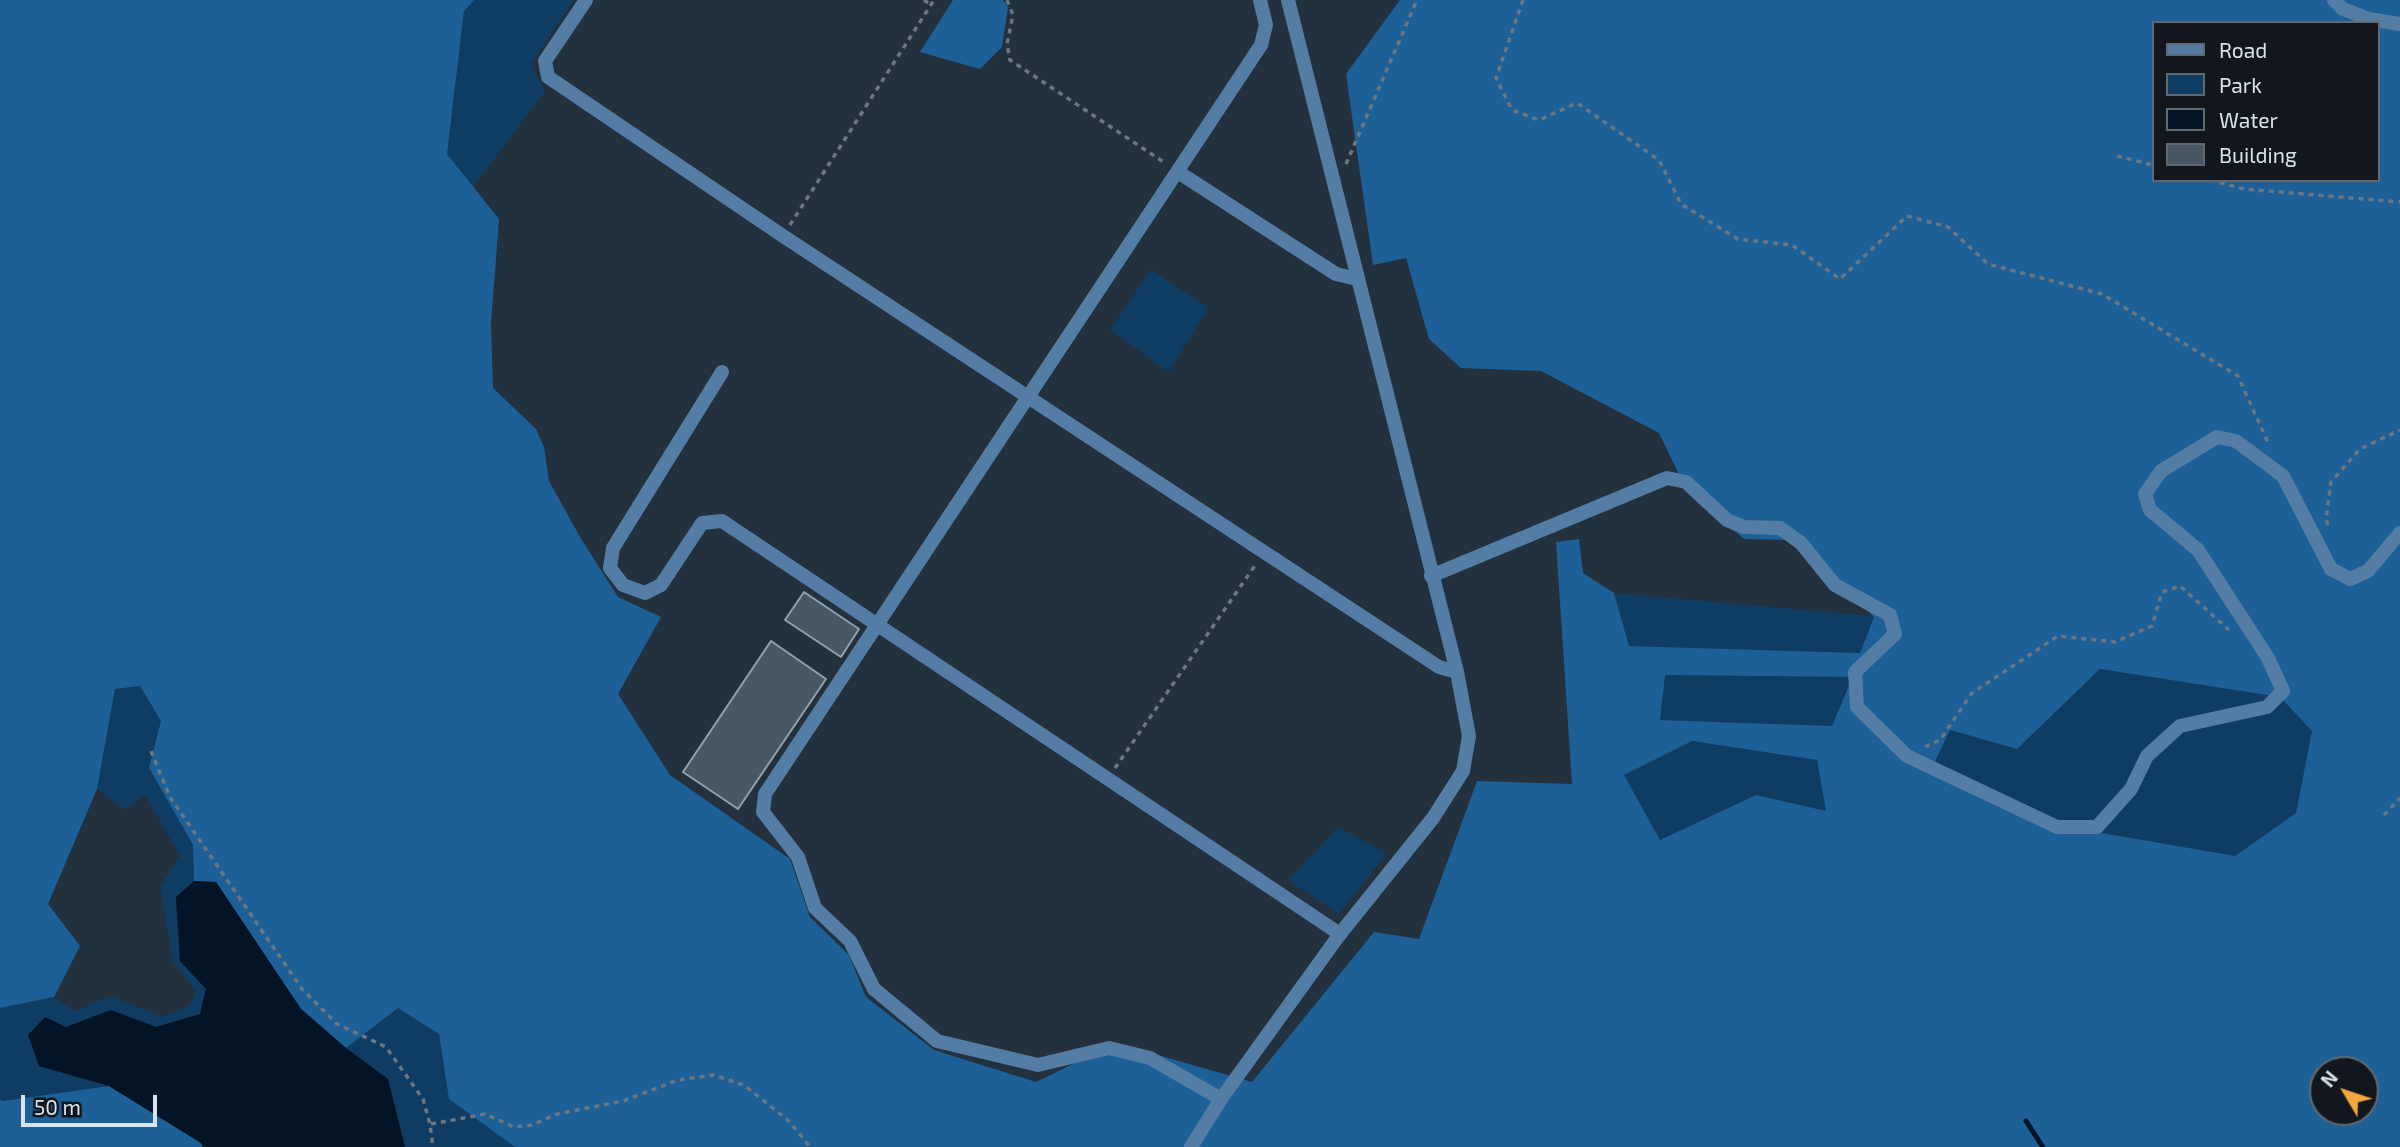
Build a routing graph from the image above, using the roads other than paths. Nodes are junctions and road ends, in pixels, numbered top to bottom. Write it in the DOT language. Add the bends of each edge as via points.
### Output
graph roads {
  1 [pos="586,0"];
  2 [pos="1260,0"];
  3 [pos="1287,0"];
  4 [pos="2334,0"];
  5 [pos="2400,24"];
  6 [pos="1178,172"];
  7 [pos="1357,279"];
  8 [pos="722,372"];
  9 [pos="1027,396"];
  10 [pos="2400,533"];
  11 [pos="1431,576"];
  12 [pos="878,624"];
  13 [pos="1457,672"];
  14 [pos="1340,934"];
  15 [pos="1222,1099"];
  16 [pos="1191,1147"];
  1 -- 9 [label="street" via="545,61 548,77"];
  2 -- 6 [label="street" via="1266,25 1261,45"];
  3 -- 7 [label="street"];
  4 -- 5 [label="street" via="2343,9 2369,19"];
  6 -- 7 [label="street" via="1336,274"];
  6 -- 9 [label="street"];
  7 -- 11 [label="street"];
  8 -- 12 [label="street" via="613,548 610,568 622,585 645,593 661,585 702,523 722,522"];
  9 -- 12 [label="street"];
  9 -- 13 [label="street" via="1438,667"];
  10 -- 11 [label="street" via="2368,571 2350,579 2330,569 2283,476 2236,441 2217,438 2161,471 2145,494 2150,510 2198,550 2268,658 2283,691 2267,707 2180,726 2147,756 2131,789 2097,827 2057,827 1907,756 1857,707 1855,672 1895,634 1889,615 1835,585 1801,543 1780,528 1744,527 1727,520 1686,482 1667,478"];
  11 -- 13 [label="street"];
  12 -- 14 [label="street"];
  12 -- 15 [label="street" via="765,794 763,812 798,857 816,908 850,941 874,989 937,1041 1038,1065 1109,1048 1150,1058"];
  13 -- 14 [label="street" via="1469,737 1463,771 1433,818"];
  14 -- 15 [label="street"];
  15 -- 16 [label="street"];
}
